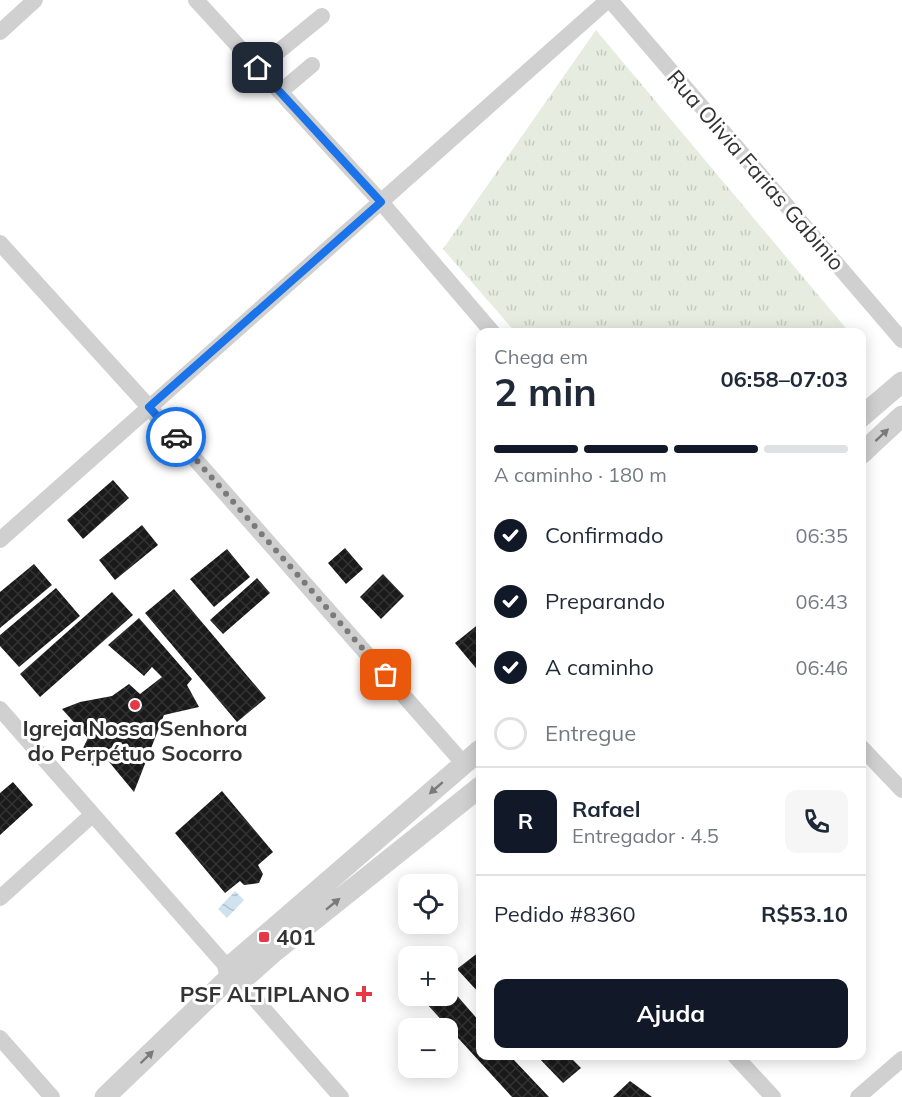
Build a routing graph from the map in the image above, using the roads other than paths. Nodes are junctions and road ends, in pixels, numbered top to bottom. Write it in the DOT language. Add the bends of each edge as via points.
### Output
graph roads {
  1 [pos="35,0"];
  2 [pos="196,0"];
  3 [pos="609,0"];
  4 [pos="322,16"];
  5 [pos="0,32"];
  6 [pos="312,65"];
  7 [pos="258,68"];
  8 [pos="280,92"];
  9 [pos="381,202"];
  10 [pos="0,243"];
  11 [pos="489,328"];
  12 [pos="902,340"];
  13 [pos="902,382"];
  14 [pos="149,407"];
  15 [pos="866,413"];
  16 [pos="902,416"];
  17 [pos="866,449"];
  18 [pos="0,540"];
  19 [pos="0,709"];
  20 [pos="866,752"];
  21 [pos="476,754"];
  22 [pos="464,764"];
  23 [pos="476,790"];
  24 [pos="902,790"];
  25 [pos="92,814"];
  26 [pos="0,898"];
  27 [pos="234,975"];
  28 [pos="0,1038"];
  29 [pos="902,1059"];
  30 [pos="739,1060"];
  31 [pos="52,1097"];
  32 [pos="105,1097"];
  33 [pos="341,1097"];
  34 [pos="773,1097"];
  35 [pos="858,1097"];
  1 -- 5 [label="street"];
  2 -- 7 [label="street"];
  3 -- 9 [label="street"];
  3 -- 12 [label="street, Rua Olivia Farias Gabinio"];
  4 -- 7 [label="street"];
  6 -- 8 [label="street"];
  7 -- 8 [label="street"];
  8 -- 9 [label="street"];
  9 -- 11 [label="street"];
  9 -- 14 [label="street"];
  10 -- 14 [label="street"];
  13 -- 15 [label="street"];
  14 -- 18 [label="street"];
  14 -- 22 [label="street"];
  17 -- 16 [label="street, one-way"];
  19 -- 25 [label="street"];
  20 -- 24 [label="street"];
  21 -- 22 [label="street"];
  22 -- 27 [label="street, one-way"];
  27 -- 23 [label="street, one-way" via="275,951"];
  25 -- 26 [label="street"];
  25 -- 27 [label="street"];
  32 -- 27 [label="street, one-way"];
  27 -- 33 [label="street"];
  28 -- 31 [label="street"];
  29 -- 35 [label="street"];
  30 -- 34 [label="street"];
}
